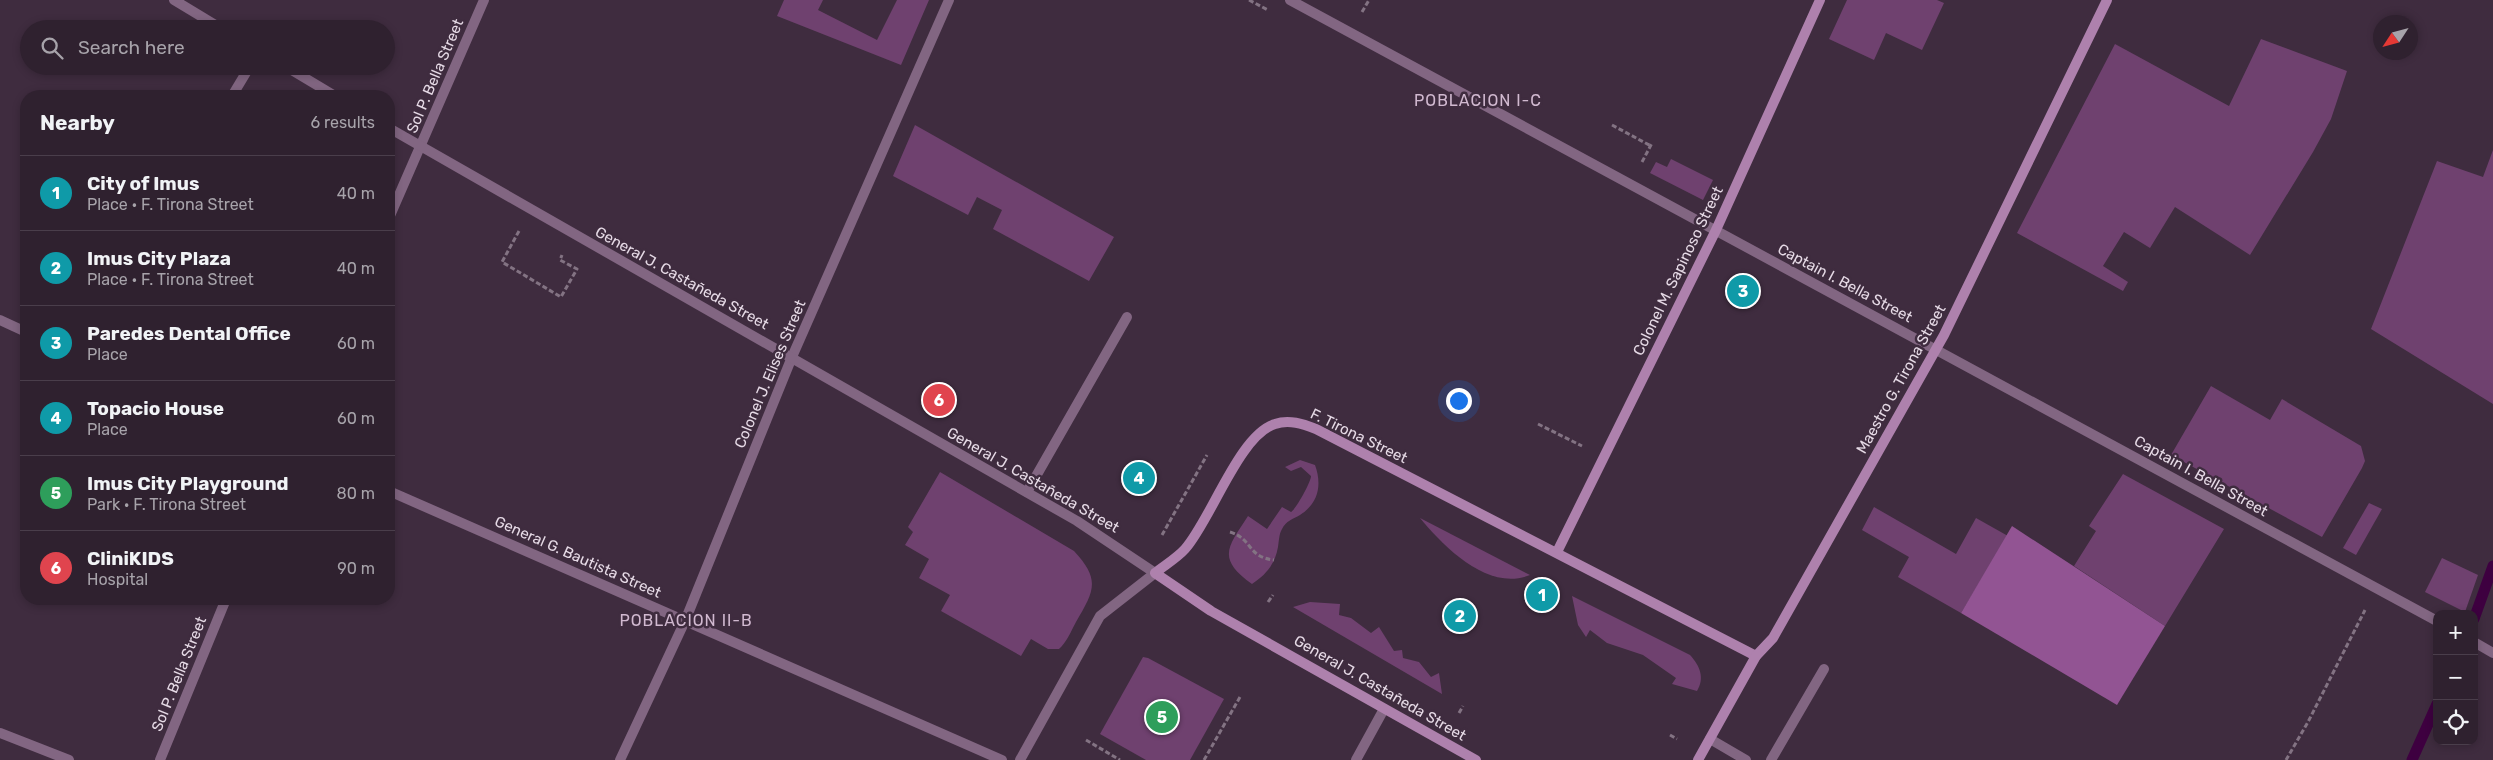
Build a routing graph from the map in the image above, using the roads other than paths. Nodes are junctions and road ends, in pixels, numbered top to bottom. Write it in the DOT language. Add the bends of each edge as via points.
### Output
graph roads {
  1 [pos="174,0"];
  2 [pos="484,0"];
  3 [pos="949,0"];
  4 [pos="1290,0"];
  5 [pos="1820,0"];
  6 [pos="2107,0"];
  7 [pos="207,20"];
  8 [pos="245,75"];
  9 [pos="300,75"];
  10 [pos="236,90"];
  11 [pos="325,90"];
  12 [pos="395,132"];
  13 [pos="421,147"];
  14 [pos="395,204"];
  15 [pos="1716,230"];
  16 [pos="1127,317"];
  17 [pos="0,320"];
  18 [pos="20,329"];
  19 [pos="1936,349"];
  20 [pos="792,357"];
  21 [pos="1027,492"];
  22 [pos="395,494"];
  23 [pos="1557,552"];
  24 [pos="1155,572"];
  25 [pos="224,605"];
  26 [pos="2433,619"];
  27 [pos="685,621"];
  28 [pos="2478,644"];
  29 [pos="2493,653"];
  30 [pos="1756,656"];
  31 [pos="1824,669"];
  32 [pos="1384,709"];
  33 [pos="0,732"];
  34 [pos="1710,739"];
  35 [pos="69,760"];
  36 [pos="160,760"];
  37 [pos="620,760"];
  38 [pos="1002,760"];
  39 [pos="1020,760"];
  40 [pos="1356,760"];
  41 [pos="1476,760"];
  42 [pos="1698,760"];
  43 [pos="1746,760"];
  44 [pos="1771,760"];
  1 -- 7 [label="street"];
  2 -- 13 [label="street, Sol P. Bella Street"];
  3 -- 20 [label="street, Colonel J. Elises Street"];
  4 -- 15 [label="street, Captain I. Bella Street"];
  5 -- 15 [label="main road, Colonel M. Sapinoso Street"];
  6 -- 19 [label="main road, Maestro G. Tirona Street"];
  8 -- 10 [label="street"];
  9 -- 11 [label="street"];
  12 -- 13 [label="street, General J. Castañeda Street"];
  13 -- 14 [label="street, Sol P. Bella Street"];
  13 -- 20 [label="street, General J. Castañeda Street"];
  15 -- 19 [label="street, Captain I. Bella Street"];
  15 -- 23 [label="main road, Colonel M. Sapinoso Street"];
  16 -- 21 [label="street"];
  17 -- 18 [label="street"];
  19 -- 26 [label="street, Captain I. Bella Street"];
  19 -- 30 [label="main road, Maestro G. Tirona Street" via="1773,638"];
  20 -- 21 [label="street, General J. Castañeda Street"];
  20 -- 27 [label="street, Colonel J. Elises Street"];
  21 -- 24 [label="street, General J. Castañeda Street" via="1104,537"];
  22 -- 27 [label="street, General G. Bautista Street"];
  23 -- 24 [label="main road, F. Tirona Street" via="1316,429 1290,421 1276,423 1256,436 1185,549"];
  23 -- 30 [label="main road, F. Tirona Street"];
  24 -- 32 [label="main road, General J. Castañeda Street" via="1212,612"];
  24 -- 39 [label="street, F. Tirona Street" via="1100,616"];
  25 -- 36 [label="street, Sol P. Bella Street"];
  27 -- 37 [label="street, Colonel J. Elises Street"];
  27 -- 38 [label="street, General G. Bautista Street"];
  28 -- 29 [label="street"];
  30 -- 34 [label="main road, Maestro G. Tirona Street"];
  31 -- 44 [label="street"];
  32 -- 40 [label="street"];
  32 -- 41 [label="main road, General J. Castañeda Street"];
  33 -- 35 [label="street"];
  34 -- 42 [label="main road, Maestro G. Tirona Street"];
  34 -- 43 [label="street"];
}
